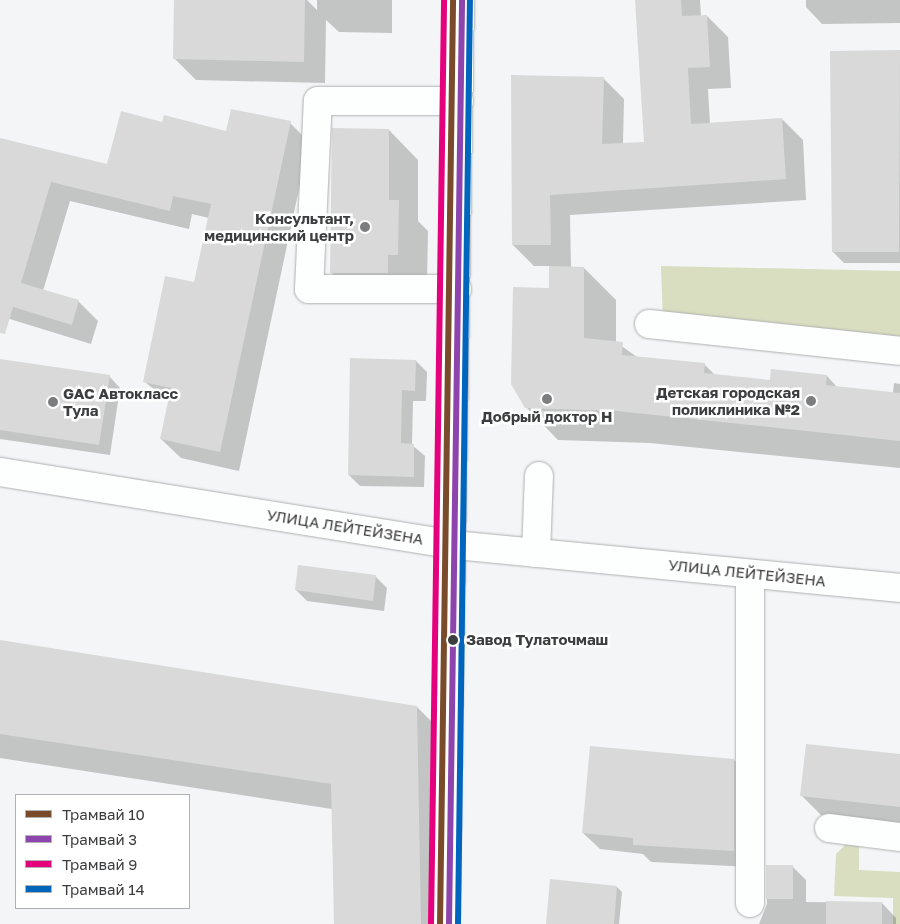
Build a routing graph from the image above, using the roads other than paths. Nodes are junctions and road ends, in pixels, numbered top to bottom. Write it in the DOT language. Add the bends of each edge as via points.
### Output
graph roads {
  1 [pos="460,0"];
  2 [pos="459,101"];
  3 [pos="457,289"];
  4 [pos="649,324"];
  5 [pos="900,352"];
  6 [pos="0,472"];
  7 [pos="539,476"];
  8 [pos="454,545"];
  9 [pos="536,553"];
  10 [pos="750,574"];
  11 [pos="900,588"];
  12 [pos="829,828"];
  13 [pos="900,837"];
  14 [pos="750,903"];
  15 [pos="445,924"];
  1 -- 2 [label="street"];
  2 -- 3 [label="street"];
  2 -- 3 [label="street" via="318,101 309,289"];
  3 -- 8 [label="street"];
  4 -- 5 [label="street"];
  6 -- 8 [label="street, УЛИЦА ЛЕЙТЕЙЗЕНА"];
  7 -- 9 [label="street"];
  8 -- 9 [label="street, УЛИЦА ЛЕЙТЕЙЗЕНА"];
  8 -- 15 [label="street"];
  9 -- 10 [label="street, УЛИЦА ЛЕЙТЕЙЗЕНА"];
  10 -- 11 [label="street, УЛИЦА ЛЕЙТЕЙЗЕНА"];
  10 -- 14 [label="street"];
  12 -- 13 [label="street"];
}
